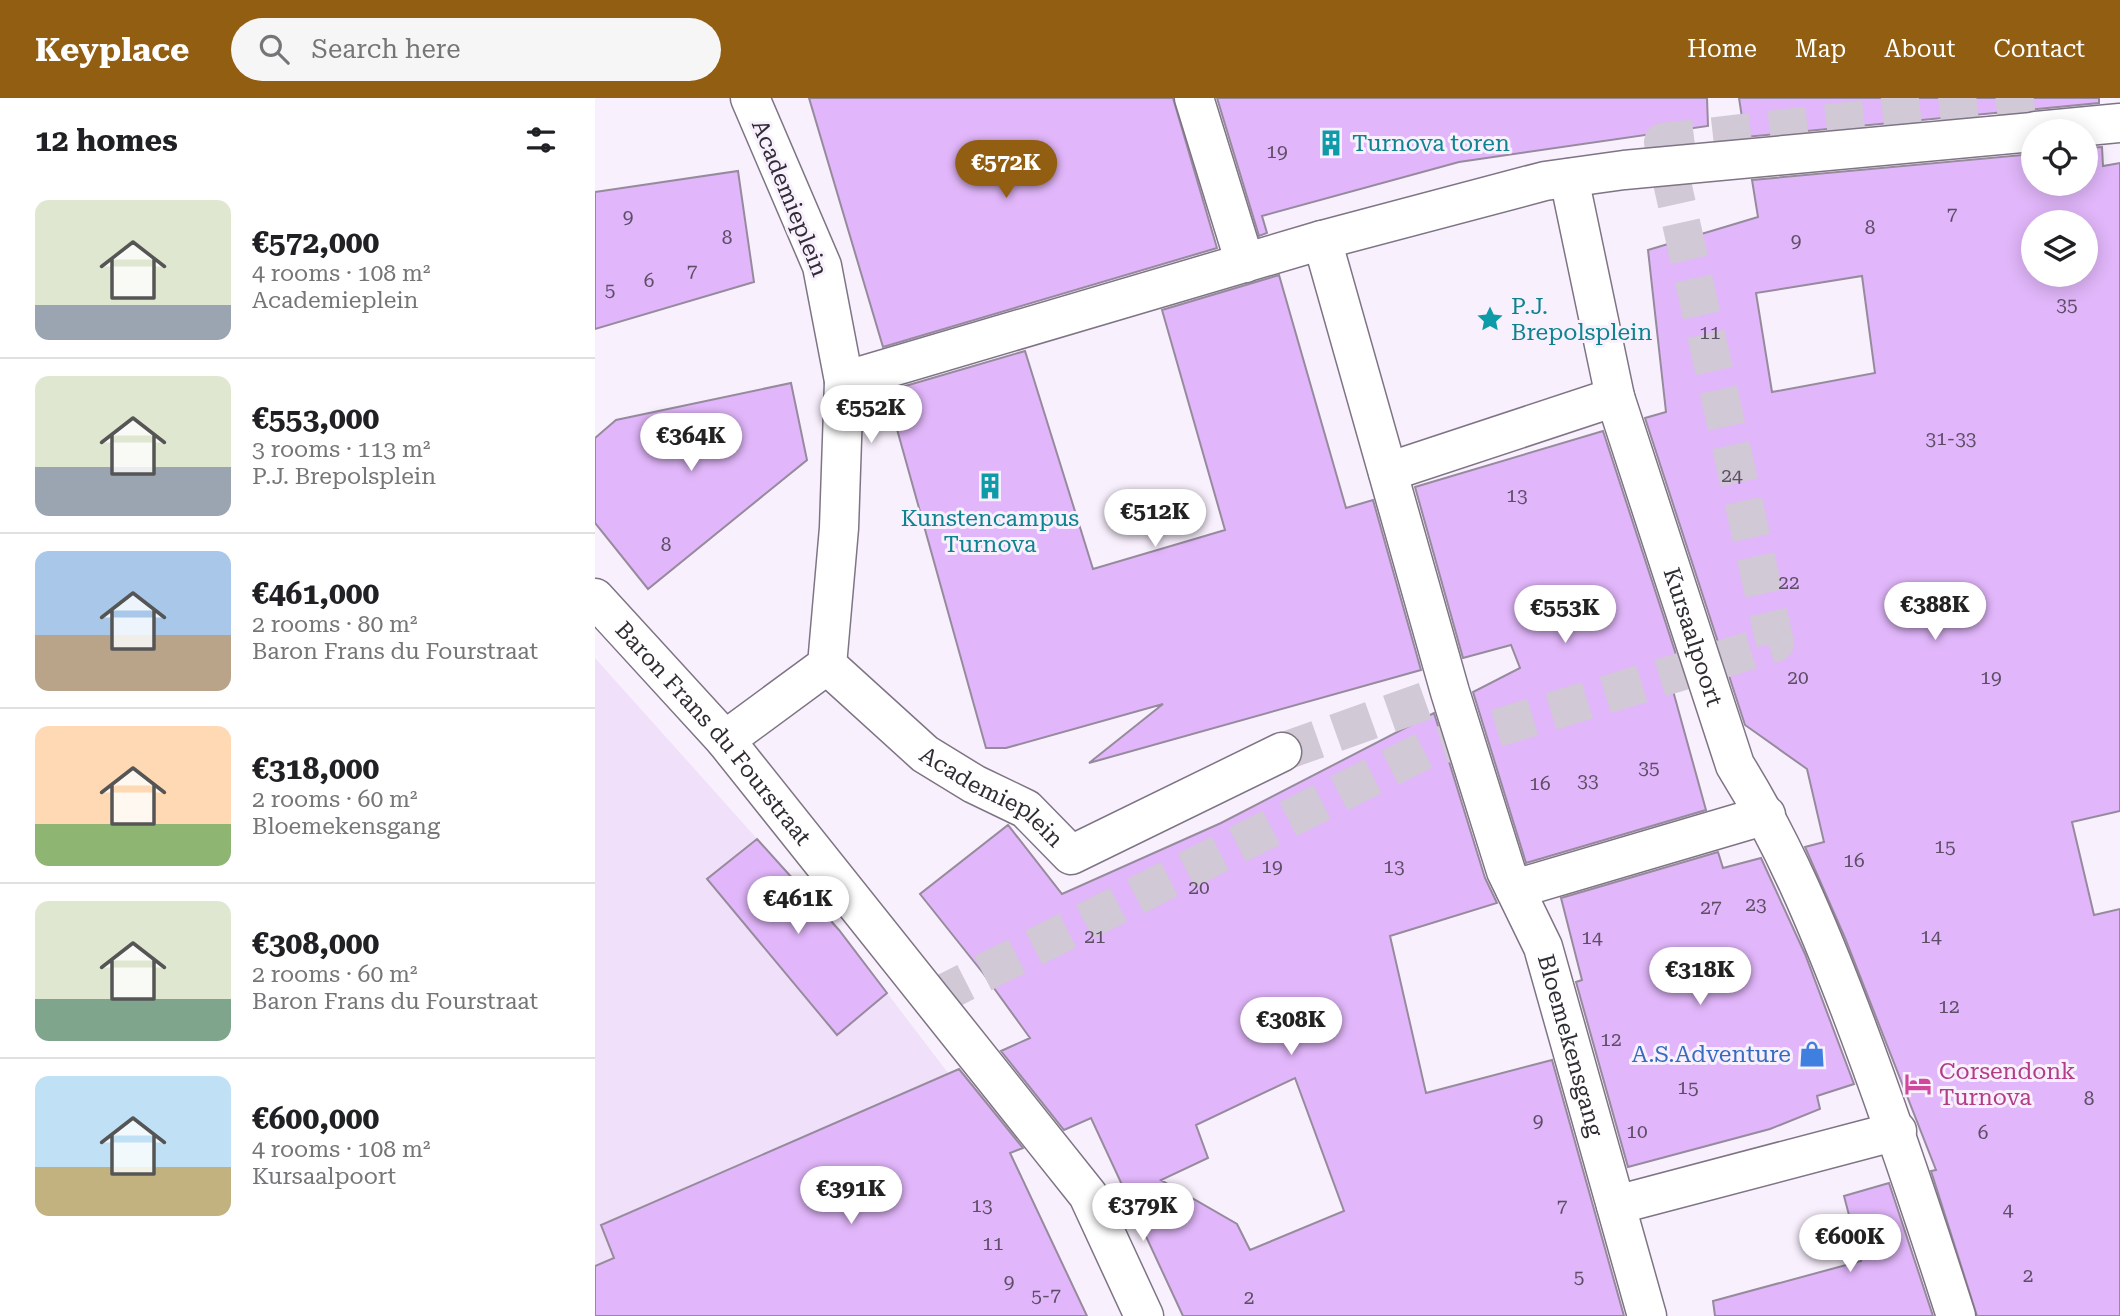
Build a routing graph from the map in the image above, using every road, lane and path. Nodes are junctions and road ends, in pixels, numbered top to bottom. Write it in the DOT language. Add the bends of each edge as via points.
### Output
graph roads {
  1 [pos="750,98"];
  2 [pos="1194,98"];
  3 [pos="2120,123"];
  4 [pos="2098,125"];
  5 [pos="2021,132"];
  6 [pos="1569,177"];
  7 [pos="1322,240"];
  8 [pos="1245,264"];
  9 [pos="844,381"];
  10 [pos="1615,397"];
  11 [pos="1388,472"];
  12 [pos="595,598"];
  13 [pos="827,665"];
  14 [pos="728,744"];
  15 [pos="1282,752"];
  16 [pos="1766,815"];
  17 [pos="1515,889"];
  18 [pos="1897,1131"];
  19 [pos="1616,1205"];
  20 [pos="1144,1316"];
  21 [pos="1647,1316"];
  22 [pos="1956,1316"];
  1 -- 9 [label="street, Academieplein" via="822,267"];
  2 -- 8 [label="street"];
  3 -- 4 [label="street"];
  5 -- 6 [label="street"];
  6 -- 7 [label="street"];
  6 -- 10 [label="street"];
  7 -- 8 [label="street"];
  7 -- 11 [label="street"];
  8 -- 9 [label="street"];
  9 -- 13 [label="street, Academieplein" via="839,528"];
  10 -- 11 [label="street"];
  10 -- 16 [label="street, Kursaalpoort" via="1735,765"];
  11 -- 17 [label="street, Bloemekensgang" via="1439,696"];
  12 -- 14 [label="street, Baron Frans du Fourstraat"];
  13 -- 14 [label="street"];
  13 -- 15 [label="street, Academieplein" via="925,754 1026,809 1071,855"];
  14 -- 20 [label="street, Baron Frans du Fourstraat" via="1088,1195"];
  16 -- 17 [label="street"];
  16 -- 18 [label="street, Kursaalpoort" via="1806,896"];
  17 -- 19 [label="street, Bloemekensgang" via="1542,947"];
  18 -- 19 [label="street"];
  18 -- 22 [label="street, Kursaalpoort"];
  19 -- 21 [label="street, Bloemekensgang"];
}
